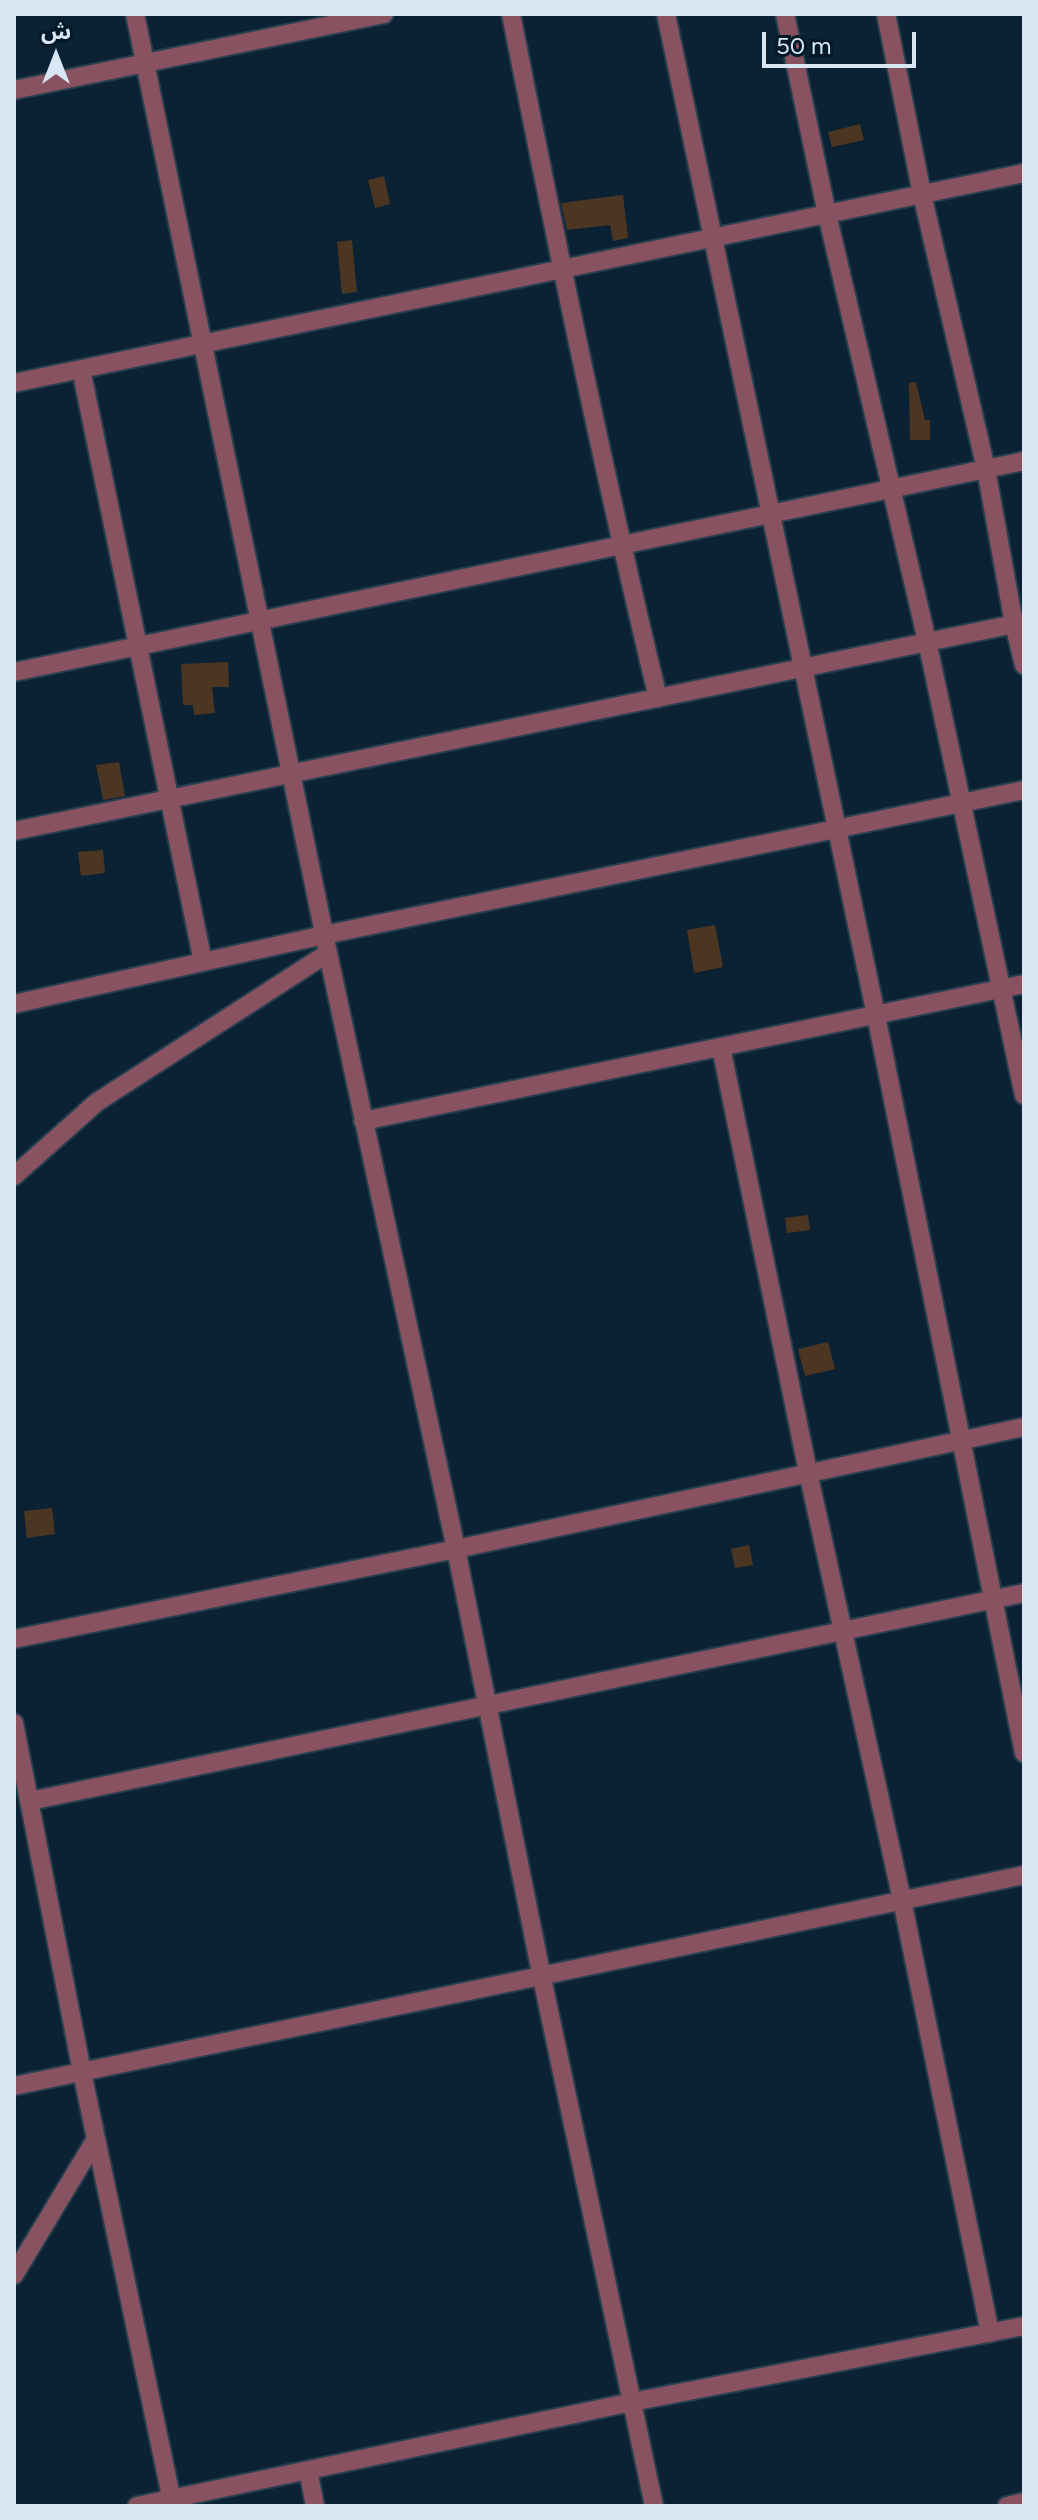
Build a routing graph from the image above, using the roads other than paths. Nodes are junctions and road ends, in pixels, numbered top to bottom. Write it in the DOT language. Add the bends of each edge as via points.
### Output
graph roads {
  1 [pos="135,14"];
  2 [pos="511,14"];
  3 [pos="666,14"];
  4 [pos="785,14"];
  5 [pos="886,14"];
  6 [pos="374,15"];
  7 [pos="145,63"];
  8 [pos="14,90"];
  9 [pos="1024,173"];
  10 [pos="922,194"];
  11 [pos="827,214"];
  12 [pos="713,237"];
  13 [pos="561,269"];
  14 [pos="202,344"];
  15 [pos="81,369"];
  16 [pos="14,383"];
  17 [pos="1024,461"];
  18 [pos="986,469"];
  19 [pos="890,489"];
  20 [pos="771,514"];
  21 [pos="621,545"];
  22 [pos="259,621"];
  23 [pos="1019,623"];
  24 [pos="927,641"];
  25 [pos="139,646"];
  26 [pos="1024,665"];
  27 [pos="803,667"];
  28 [pos="14,672"];
  29 [pos="658,698"];
  30 [pos="291,774"];
  31 [pos="1024,790"];
  32 [pos="171,799"];
  33 [pos="962,803"];
  34 [pos="837,829"];
  35 [pos="14,831"];
  36 [pos="326,944"];
  37 [pos="203,962"];
  38 [pos="1024,984"];
  39 [pos="1001,989"];
  40 [pos="14,1004"];
  41 [pos="876,1015"];
  42 [pos="721,1047"];
  43 [pos="1024,1095"];
  44 [pos="363,1121"];
  45 [pos="14,1176"];
  46 [pos="1024,1427"];
  47 [pos="962,1440"];
  48 [pos="808,1472"];
  49 [pos="456,1549"];
  50 [pos="1024,1593"];
  51 [pos="994,1599"];
  52 [pos="843,1632"];
  53 [pos="14,1639"];
  54 [pos="487,1704"];
  55 [pos="14,1723"];
  56 [pos="1024,1753"];
  57 [pos="30,1801"];
  58 [pos="1024,1875"];
  59 [pos="902,1900"];
  60 [pos="542,1978"];
  61 [pos="82,2072"];
  62 [pos="14,2086"];
  63 [pos="96,2139"];
  64 [pos="14,2275"];
  65 [pos="1024,2326"];
  66 [pos="990,2333"];
  67 [pos="632,2402"];
  68 [pos="308,2470"];
  69 [pos="172,2502"];
  70 [pos="1024,2502"];
  71 [pos="137,2506"];
  72 [pos="315,2506"];
  73 [pos="654,2506"];
  74 [pos="1007,2506"];
  1 -- 7 [label="street"];
  2 -- 13 [label="street"];
  3 -- 12 [label="street"];
  4 -- 11 [label="street"];
  5 -- 10 [label="street"];
  6 -- 7 [label="street"];
  7 -- 8 [label="street"];
  7 -- 14 [label="street"];
  9 -- 10 [label="street"];
  10 -- 11 [label="street"];
  10 -- 18 [label="street"];
  11 -- 12 [label="street"];
  11 -- 19 [label="street"];
  12 -- 13 [label="street"];
  12 -- 20 [label="street"];
  13 -- 14 [label="street"];
  13 -- 21 [label="street"];
  14 -- 15 [label="street"];
  14 -- 22 [label="street"];
  15 -- 16 [label="street"];
  15 -- 25 [label="street"];
  17 -- 18 [label="street"];
  18 -- 19 [label="street"];
  18 -- 23 [label="street"];
  19 -- 20 [label="street"];
  19 -- 24 [label="street"];
  20 -- 21 [label="street"];
  20 -- 27 [label="street"];
  21 -- 22 [label="street"];
  21 -- 29 [label="street"];
  22 -- 25 [label="street"];
  22 -- 30 [label="street"];
  23 -- 24 [label="street"];
  23 -- 26 [label="street"];
  24 -- 27 [label="street"];
  24 -- 33 [label="street"];
  25 -- 28 [label="street"];
  25 -- 32 [label="street"];
  27 -- 29 [label="street"];
  27 -- 34 [label="street"];
  29 -- 30 [label="street"];
  30 -- 32 [label="street"];
  30 -- 36 [label="street"];
  31 -- 33 [label="street"];
  32 -- 35 [label="street"];
  32 -- 37 [label="street"];
  33 -- 34 [label="street"];
  33 -- 39 [label="street"];
  34 -- 36 [label="street"];
  34 -- 41 [label="street"];
  36 -- 37 [label="street"];
  36 -- 44 [label="street"];
  36 -- 45 [label="street" via="97,1102"];
  37 -- 40 [label="street"];
  38 -- 39 [label="street"];
  39 -- 41 [label="street"];
  39 -- 43 [label="street"];
  41 -- 42 [label="street"];
  41 -- 47 [label="street"];
  42 -- 44 [label="street"];
  42 -- 48 [label="street"];
  44 -- 49 [label="street"];
  46 -- 47 [label="street"];
  47 -- 48 [label="street"];
  47 -- 51 [label="street"];
  48 -- 49 [label="street"];
  48 -- 52 [label="street"];
  49 -- 53 [label="street"];
  49 -- 54 [label="street"];
  50 -- 51 [label="street"];
  51 -- 52 [label="street"];
  51 -- 56 [label="street"];
  52 -- 54 [label="street"];
  52 -- 59 [label="street"];
  54 -- 57 [label="street"];
  54 -- 60 [label="street"];
  55 -- 57 [label="street"];
  57 -- 61 [label="street"];
  58 -- 59 [label="street"];
  59 -- 60 [label="street"];
  59 -- 66 [label="street"];
  60 -- 61 [label="street"];
  60 -- 67 [label="street"];
  61 -- 62 [label="street"];
  61 -- 63 [label="street"];
  63 -- 64 [label="street"];
  63 -- 69 [label="street"];
  65 -- 66 [label="street"];
  66 -- 67 [label="street"];
  67 -- 68 [label="street"];
  67 -- 73 [label="street"];
  68 -- 69 [label="street"];
  68 -- 72 [label="street"];
  69 -- 71 [label="street"];
  70 -- 74 [label="street"];
}
